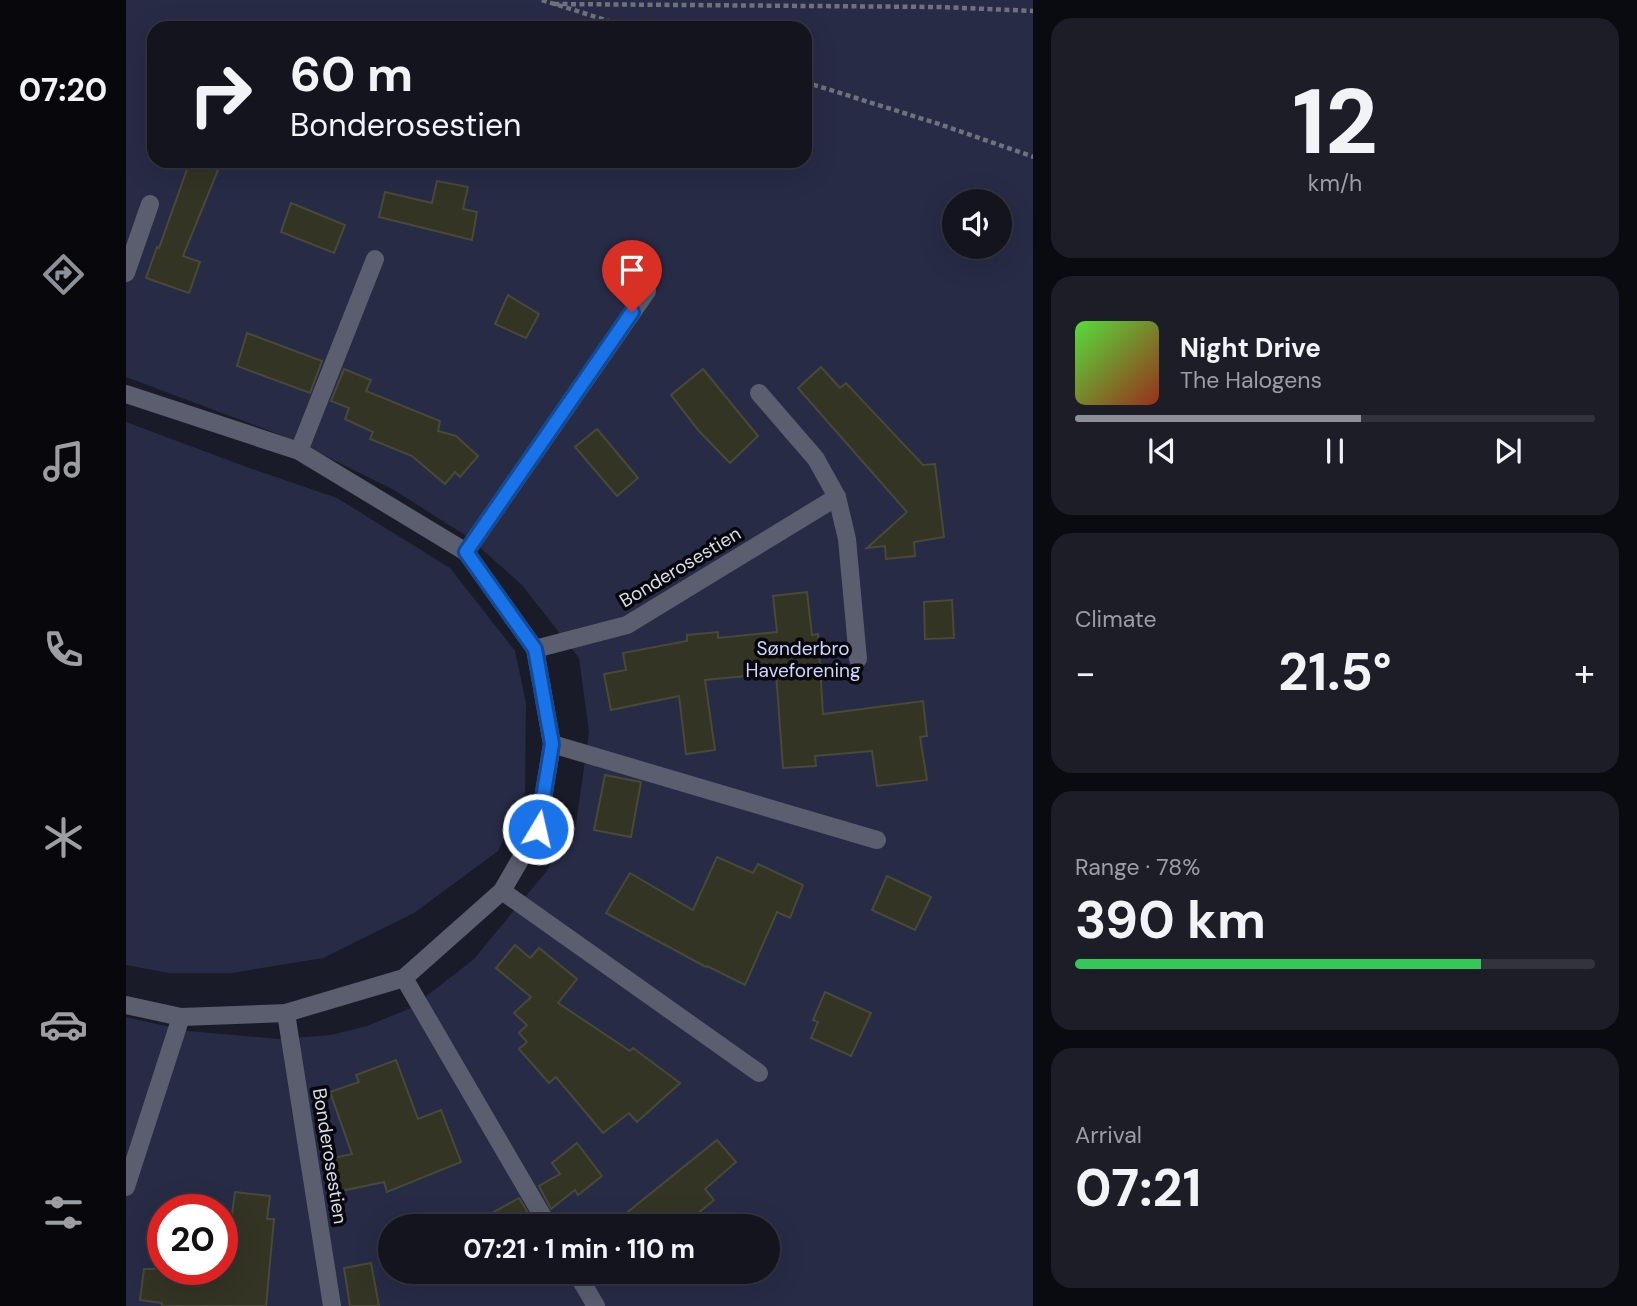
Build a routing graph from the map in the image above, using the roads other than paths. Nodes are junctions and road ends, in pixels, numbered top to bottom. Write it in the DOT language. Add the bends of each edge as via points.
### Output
graph roads {
  1 [pos="150,204"];
  2 [pos="375,259"];
  3 [pos="126,273"];
  4 [pos="647,291"];
  5 [pos="759,393"];
  6 [pos="126,394"];
  7 [pos="299,451"];
  8 [pos="837,497"];
  9 [pos="466,552"];
  10 [pos="535,649"];
  11 [pos="858,659"];
  12 [pos="552,744"];
  13 [pos="877,841"];
  14 [pos="502,891"];
  15 [pos="404,978"];
  16 [pos="126,1005"];
  17 [pos="286,1013"];
  18 [pos="181,1017"];
  19 [pos="759,1073"];
  20 [pos="126,1187"];
  21 [pos="542,1214"];
  22 [pos="583,1284"];
  23 [pos="332,1306"];
  24 [pos="596,1306"];
  1 -- 3 [label="lane"];
  2 -- 7 [label="lane"];
  4 -- 9 [label="lane"];
  5 -- 8 [label="lane" via="816,458"];
  6 -- 7 [label="lane"];
  7 -- 9 [label="lane"];
  8 -- 10 [label="lane, Bonderosestien" via="627,625"];
  8 -- 11 [label="lane" via="846,539"];
  9 -- 10 [label="lane"];
  10 -- 12 [label="lane"];
  12 -- 13 [label="lane"];
  12 -- 14 [label="lane" via="538,829"];
  14 -- 15 [label="lane"];
  14 -- 19 [label="lane"];
  15 -- 17 [label="lane"];
  15 -- 21 [label="lane"];
  16 -- 18 [label="lane"];
  17 -- 18 [label="lane"];
  17 -- 23 [label="lane, Bonderosestien"];
  18 -- 20 [label="lane"];
  22 -- 24 [label="lane"];
}
